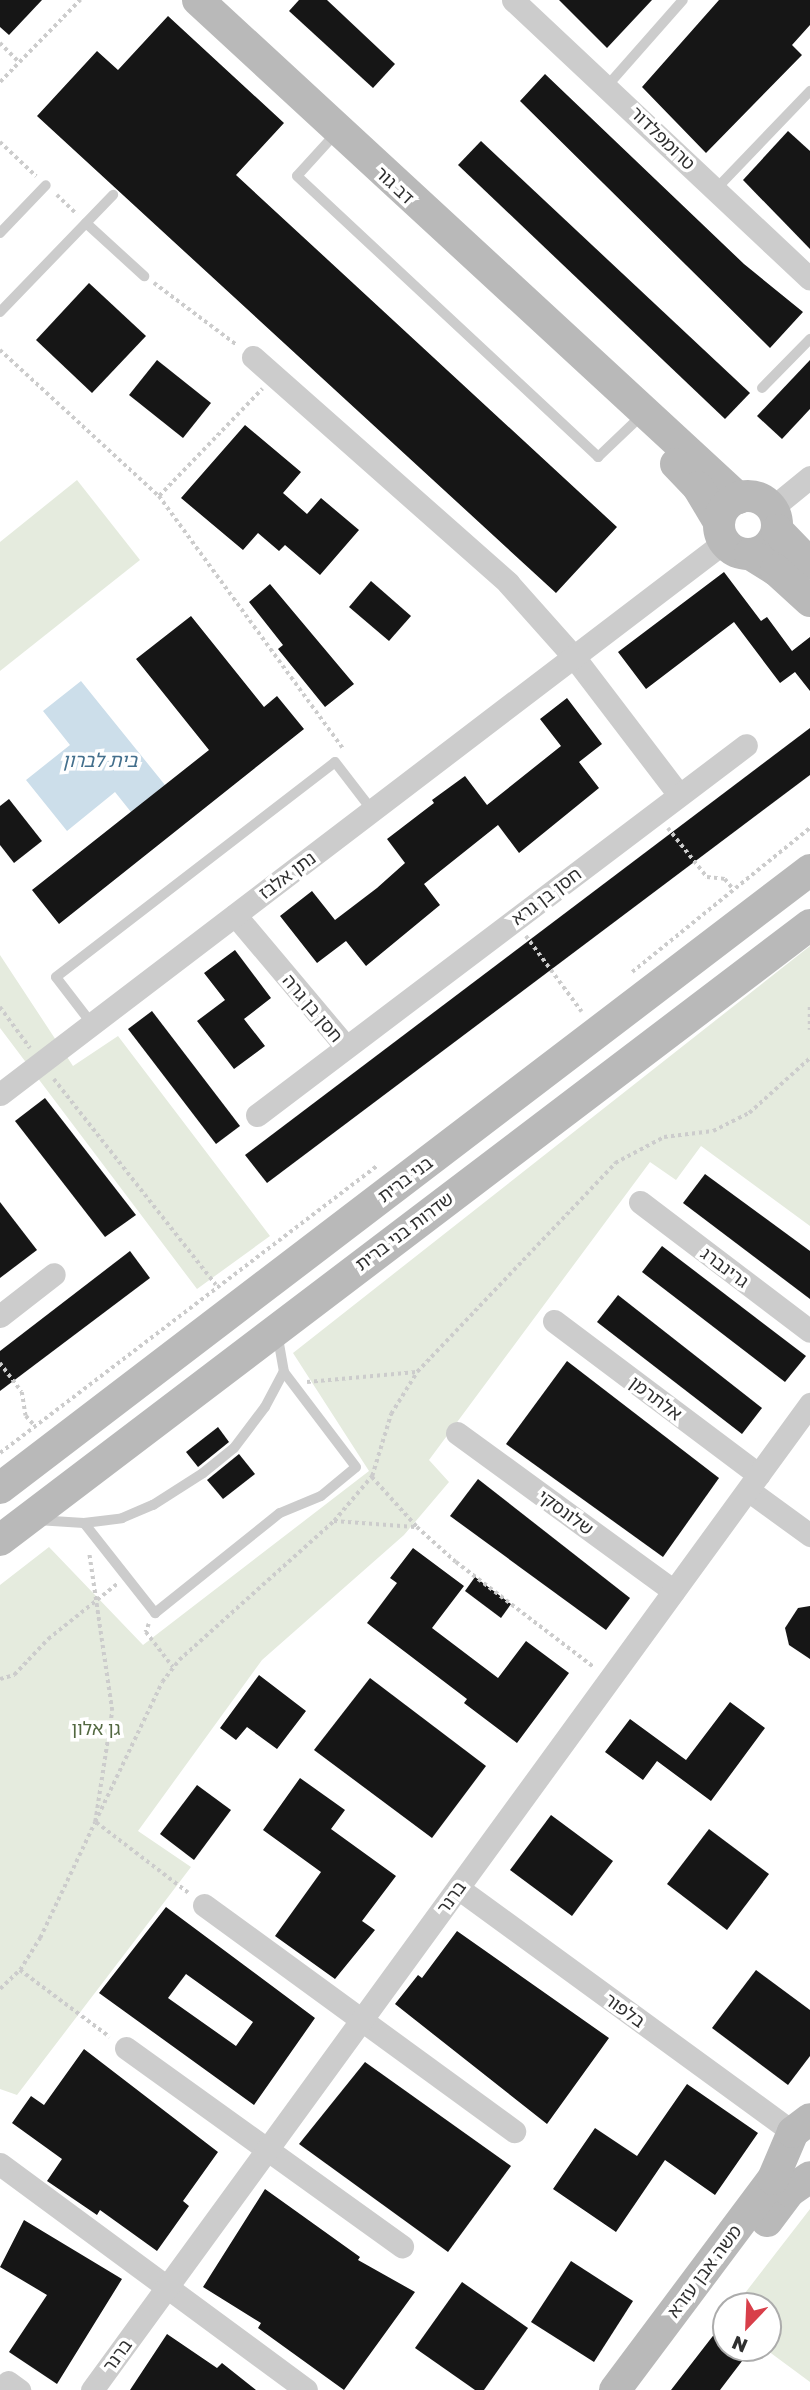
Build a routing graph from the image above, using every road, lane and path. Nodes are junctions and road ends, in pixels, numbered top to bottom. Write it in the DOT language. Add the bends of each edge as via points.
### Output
graph roads {
  1 [pos="80,0"];
  2 [pos="513,0"];
  3 [pos="683,0"];
  4 [pos="216,3"];
  5 [pos="0,43"];
  6 [pos="19,62"];
  7 [pos="0,82"];
  8 [pos="608,85"];
  9 [pos="810,91"];
  10 [pos="337,132"];
  11 [pos="46,185"];
  12 [pos="716,189"];
  13 [pos="113,195"];
  14 [pos="86,223"];
  15 [pos="0,233"];
  16 [pos="144,276"];
  17 [pos="810,279"];
  18 [pos="0,312"];
  19 [pos="810,339"];
  20 [pos="0,351"];
  21 [pos="253,357"];
  22 [pos="274,377"];
  23 [pos="762,388"];
  24 [pos="640,417"];
  25 [pos="810,477"];
  26 [pos="159,496"];
  27 [pos="774,519"];
  28 [pos="733,529"];
  29 [pos="810,564"];
  30 [pos="810,601"];
  31 [pos="574,657"];
  32 [pos="746,745"];
  33 [pos="350,758"];
  34 [pos="679,795"];
  35 [pos="372,810"];
  36 [pos="656,813"];
  37 [pos="810,828"];
  38 [pos="810,870"];
  39 [pos="733,890"];
  40 [pos="235,915"];
  41 [pos="514,920"];
  42 [pos="810,925"];
  43 [pos="625,977"];
  44 [pos="593,1003"];
  45 [pos="0,1007"];
  46 [pos="810,1007"];
  47 [pos="582,1012"];
  48 [pos="571,1020"];
  49 [pos="92,1024"];
  50 [pos="810,1031"];
  51 [pos="346,1047"];
  52 [pos="810,1058"];
  53 [pos="41,1062"];
  54 [pos="0,1094"];
  55 [pos="257,1115"];
  56 [pos="386,1159"];
  57 [pos="640,1202"];
  58 [pos="54,1275"];
  59 [pos="216,1285"];
  60 [pos="0,1316"];
  61 [pos="554,1321"];
  62 [pos="276,1328"];
  63 [pos="810,1331"];
  64 [pos="0,1363"];
  65 [pos="284,1372"];
  66 [pos="417,1372"];
  67 [pos="292,1383"];
  68 [pos="810,1404"];
  69 [pos="35,1426"];
  70 [pos="457,1433"];
  71 [pos="0,1453"];
  72 [pos="356,1467"];
  73 [pos="372,1476"];
  74 [pos="753,1482"];
  75 [pos="0,1488"];
  76 [pos="27,1519"];
  77 [pos="334,1521"];
  78 [pos="83,1523"];
  79 [pos="417,1527"];
  80 [pos="810,1535"];
  81 [pos="0,1540"];
  82 [pos="126,1577"];
  83 [pos="674,1591"];
  84 [pos="97,1600"];
  85 [pos="155,1613"];
  86 [pos="173,1667"];
  87 [pos="0,1679"];
  88 [pos="610,1679"];
  89 [pos="95,1822"];
  90 [pos="458,1888"];
  91 [pos="204,1905"];
  92 [pos="20,1970"];
  93 [pos="0,1989"];
  94 [pos="361,2020"];
  95 [pos="126,2048"];
  96 [pos="514,2131"];
  97 [pos="797,2134"];
  98 [pos="266,2148"];
  99 [pos="0,2164"];
  100 [pos="810,2177"];
  101 [pos="402,2246"];
  102 [pos="167,2287"];
  103 [pos="92,2390"];
  104 [pos="306,2390"];
  105 [pos="615,2390"];
  106 [pos="640,2390"];
  1 -- 6 [label="path"];
  2 -- 8 [label="street, טרומפלדור"];
  3 -- 8 [label="lane"];
  4 -- 10 [label="main road, דב גור" via="253,51"];
  5 -- 6 [label="path"];
  6 -- 7 [label="path"];
  8 -- 12 [label="street, טרומפלדור"];
  9 -- 12 [label="lane"];
  10 -- 24 [label="main road, דב גור"];
  10 -- 24 [label="lane" via="297,176 598,457"];
  11 -- 15 [label="lane"];
  12 -- 17 [label="street, טרומפלדור"];
  13 -- 14 [label="lane"];
  14 -- 16 [label="lane"];
  14 -- 18 [label="lane"];
  16 -- 21 [label="path"];
  19 -- 23 [label="lane"];
  20 -- 26 [label="path"];
  21 -- 22 [label="street"];
  22 -- 26 [label="path"];
  22 -- 31 [label="street" via="508,583"];
  24 -- 28 [label="main road, דב גור"];
  25 -- 27 [label="street"];
  26 -- 33 [label="path"];
  27 -- 28 [label="main road" via="759,498"];
  27 -- 28 [label="main road" via="768,547"];
  27 -- 29 [label="main road"];
  28 -- 30 [label="main road, דב גור"];
  28 -- 31 [label="street, נתן אלבז"];
  31 -- 34 [label="street"];
  31 -- 35 [label="street, נתן אלבז"];
  32 -- 34 [label="street, חסן בן גרא"];
  34 -- 36 [label="street, חסן בן גרא"];
  35 -- 40 [label="street, נתן אלבז"];
  35 -- 49 [label="lane" via="335,762 56,977"];
  36 -- 39 [label="path" via="707,877 725,879"];
  36 -- 41 [label="street, חסן בן גרא"];
  37 -- 39 [label="path"];
  38 -- 75 [label="main road, בני ברית"];
  39 -- 43 [label="path"];
  40 -- 49 [label="street, נתן אלבז"];
  40 -- 51 [label="street, חסן בן גרה"];
  41 -- 47 [label="path"];
  41 -- 51 [label="street, חסן בן גרא"];
  42 -- 62 [label="main road, שדרות בני ברית"];
  44 -- 47 [label="path"];
  45 -- 53 [label="path"];
  46 -- 50 [label="path"];
  47 -- 48 [label="path"];
  49 -- 53 [label="street, נתן אלבז"];
  51 -- 55 [label="street, חסן בן גרה"];
  52 -- 66 [label="path" via="749,1112 713,1131 664,1137 615,1163"];
  53 -- 54 [label="street, נתן אלבז"];
  53 -- 59 [label="path"];
  56 -- 59 [label="path"];
  57 -- 63 [label="street, גרינברג"];
  58 -- 60 [label="street"];
  59 -- 69 [label="path"];
  61 -- 74 [label="street, אלתרמן"];
  62 -- 65 [label="lane"];
  62 -- 76 [label="main road, שדרות בני ברית"];
  64 -- 69 [label="path" via="22,1392 26,1416"];
  65 -- 67 [label="lane"];
  65 -- 78 [label="lane" via="234,1448 203,1474 122,1518"];
  66 -- 67 [label="path"];
  66 -- 73 [label="path" via="391,1414"];
  67 -- 72 [label="lane"];
  68 -- 74 [label="street, ברנר"];
  69 -- 71 [label="path"];
  70 -- 83 [label="street, שלונסקי"];
  72 -- 73 [label="path"];
  72 -- 85 [label="lane" via="321,1496 280,1513"];
  73 -- 77 [label="path"];
  73 -- 79 [label="path"];
  74 -- 80 [label="street, אלתרמן"];
  74 -- 83 [label="street, ברנר"];
  76 -- 78 [label="lane"];
  76 -- 81 [label="main road, שדרות בני ברית"];
  77 -- 79 [label="path"];
  77 -- 86 [label="path" via="198,1639"];
  78 -- 82 [label="lane"];
  78 -- 84 [label="path"];
  79 -- 88 [label="path"];
  82 -- 84 [label="path"];
  82 -- 85 [label="lane"];
  83 -- 88 [label="street, ברנר"];
  84 -- 87 [label="path" via="48,1639 14,1675"];
  84 -- 89 [label="path" via="112,1711"];
  85 -- 86 [label="path" via="146,1632"];
  86 -- 89 [label="path"];
  88 -- 90 [label="street, ברנר"];
  89 -- 91 [label="path"];
  89 -- 92 [label="path"];
  90 -- 94 [label="street, ברנר"];
  90 -- 97 [label="street, בלפור"];
  91 -- 94 [label="street"];
  92 -- 93 [label="path"];
  92 -- 95 [label="path"];
  94 -- 96 [label="street"];
  94 -- 98 [label="street, ברנר"];
  95 -- 98 [label="street"];
  97 -- 100 [label="main road, משה אבן עזרא" via="795,2167"];
  97 -- 105 [label="main road, משה אבן עזרא" via="773,2179"];
  98 -- 101 [label="street"];
  98 -- 102 [label="street, ברנר"];
  99 -- 102 [label="street"];
  100 -- 106 [label="main road, משה אבן עזרא" via="790,2191"];
  102 -- 103 [label="street, ברנר"];
  102 -- 104 [label="street"];
}
